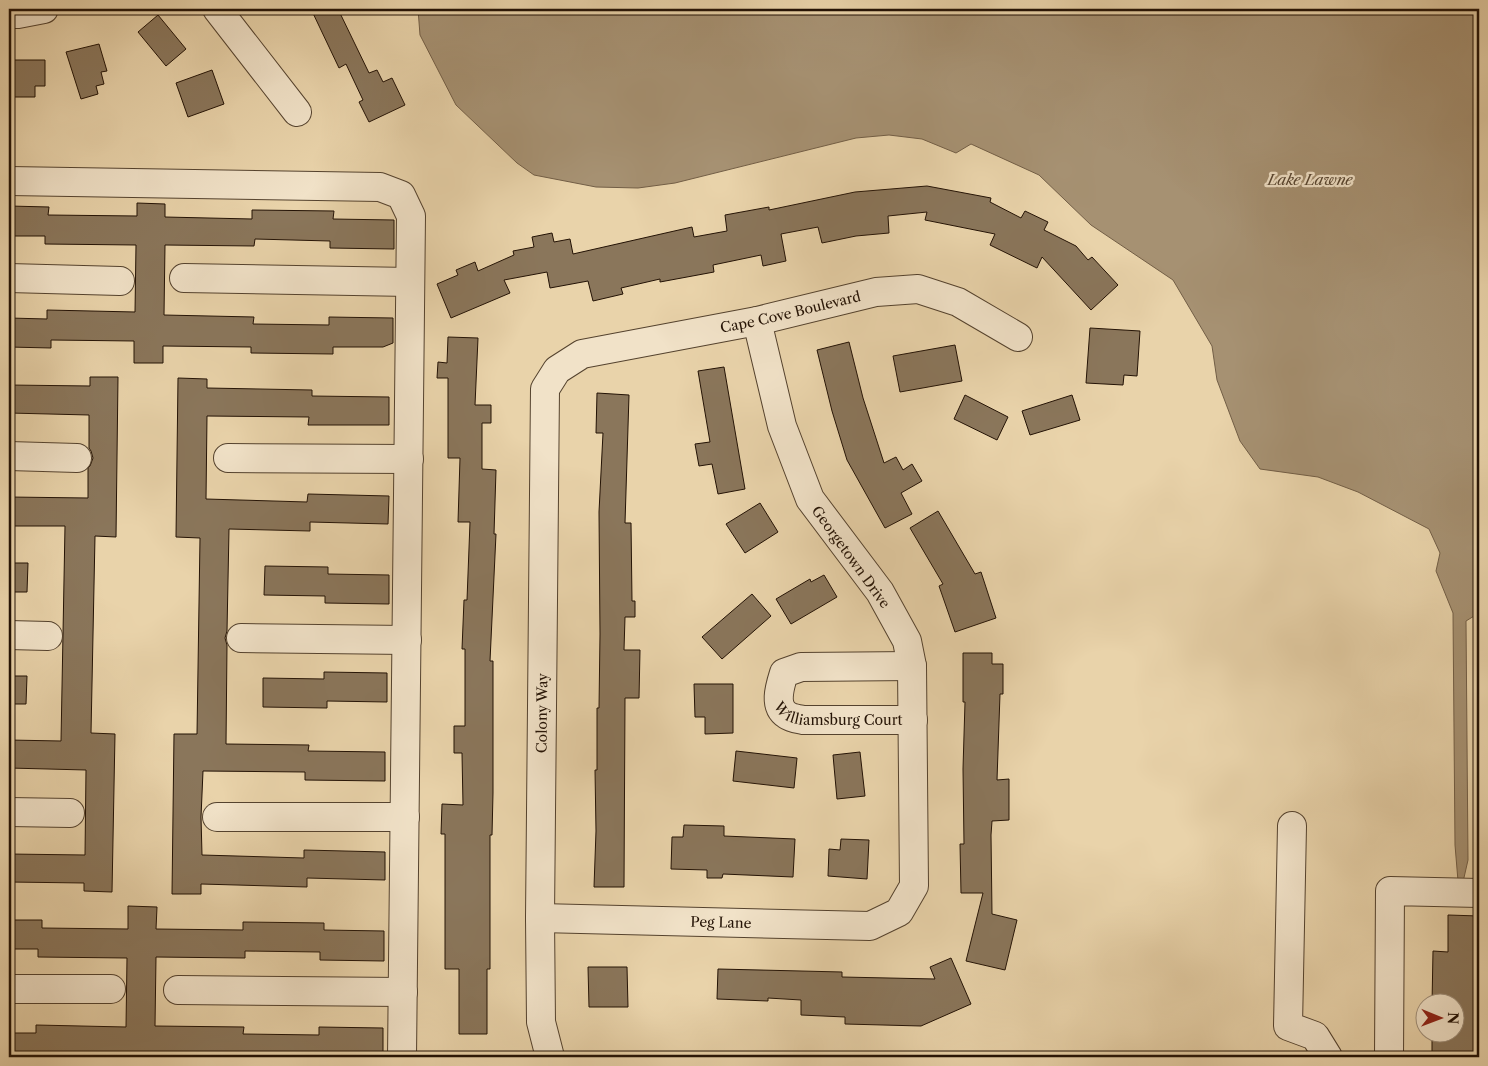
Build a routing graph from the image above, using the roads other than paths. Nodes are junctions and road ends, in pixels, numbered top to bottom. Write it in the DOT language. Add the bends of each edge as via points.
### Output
graph roads {
  1 [pos="44,9"];
  2 [pos="217,9"];
  3 [pos="9,14"];
  4 [pos="297,112"];
  5 [pos="9,181"];
  6 [pos="9,278"];
  7 [pos="184,278"];
  8 [pos="120,281"];
  9 [pos="410,282"];
  10 [pos="757,321"];
  11 [pos="1018,337"];
  12 [pos="557,370"];
  13 [pos="9,456"];
  14 [pos="77,458"];
  15 [pos="228,458"];
  16 [pos="409,459"];
  17 [pos="9,635"];
  18 [pos="48,636"];
  19 [pos="241,638"];
  20 [pos="407,640"];
  21 [pos="912,666"];
  22 [pos="913,720"];
  23 [pos="9,812"];
  24 [pos="70,813"];
  25 [pos="405,816"];
  26 [pos="217,817"];
  27 [pos="1292,826"];
  28 [pos="1479,893"];
  29 [pos="900,912"];
  30 [pos="540,918"];
  31 [pos="9,989"];
  32 [pos="111,989"];
  33 [pos="178,990"];
  34 [pos="403,992"];
  35 [pos="402,1057"];
  36 [pos="550,1057"];
  37 [pos="1328,1057"];
  38 [pos="1389,1057"];
  1 -- 3 [label="street"];
  2 -- 4 [label="street"];
  5 -- 9 [label="street" via="380,187 401,195 411,216"];
  6 -- 8 [label="street"];
  7 -- 9 [label="street"];
  9 -- 16 [label="street"];
  10 -- 11 [label="street, Cape Cove Boulevard" via="876,292 918,289 958,302"];
  10 -- 12 [label="street, Cape Cove Boulevard" via="582,354"];
  10 -- 21 [label="street, Georgetown Drive" via="782,426 810,499 880,592 907,640"];
  12 -- 30 [label="street, Colony Way" via="545,389"];
  13 -- 14 [label="street"];
  15 -- 16 [label="street"];
  16 -- 20 [label="street"];
  17 -- 18 [label="street"];
  19 -- 20 [label="street"];
  20 -- 25 [label="street"];
  21 -- 22 [label="street, Georgetown Drive"];
  21 -- 22 [label="street, Williamsburg Court" via="801,667 784,673 779,690 780,706 787,715 803,720"];
  22 -- 29 [label="street, Georgetown Drive" via="914,886"];
  23 -- 24 [label="street"];
  25 -- 26 [label="street"];
  25 -- 34 [label="street"];
  27 -- 37 [label="street" via="1288,1026 1315,1036"];
  28 -- 38 [label="street" via="1390,892"];
  29 -- 30 [label="street, Peg Lane" via="870,926"];
  30 -- 36 [label="street, Colony Way" via="541,1022"];
  31 -- 32 [label="street"];
  33 -- 34 [label="street"];
  34 -- 35 [label="street"];
}
